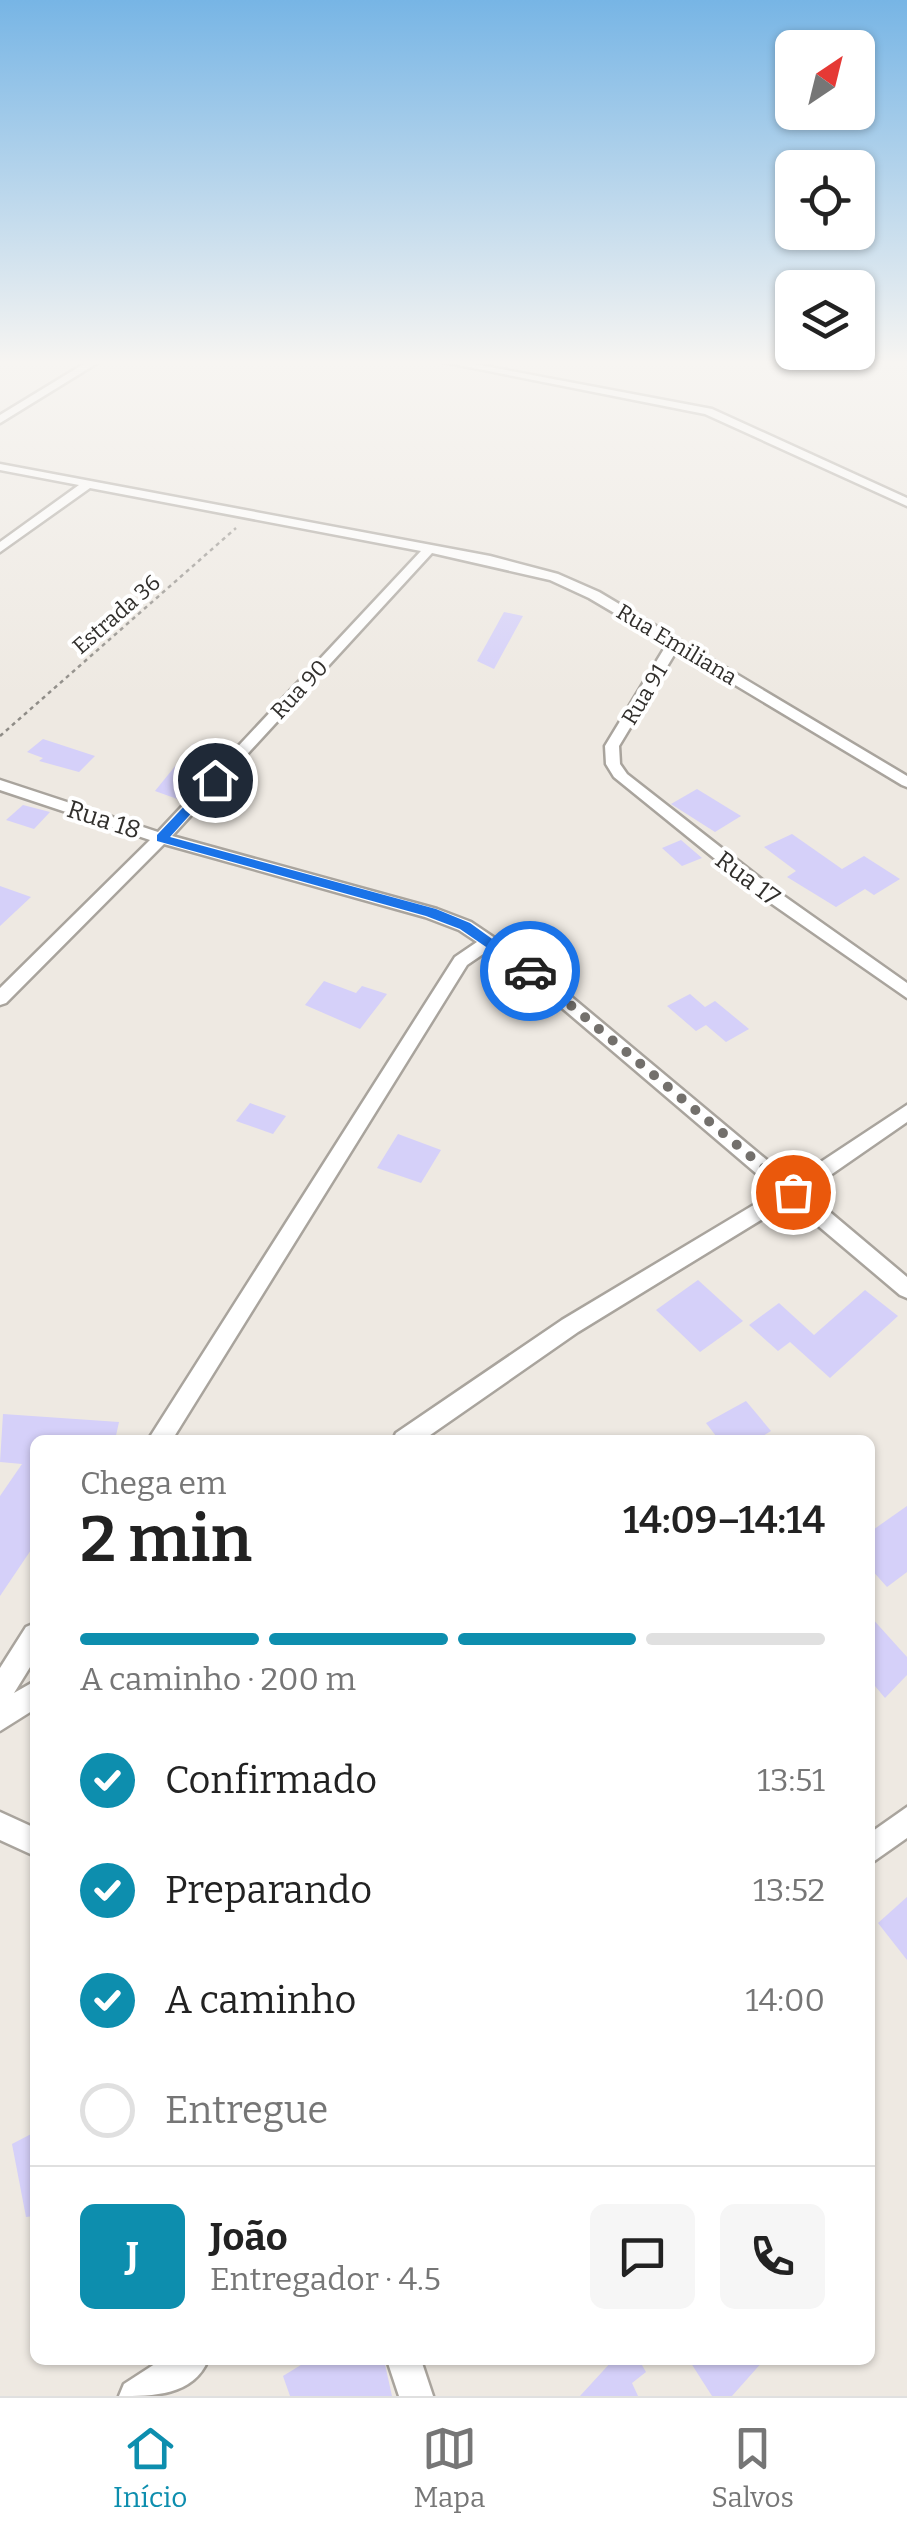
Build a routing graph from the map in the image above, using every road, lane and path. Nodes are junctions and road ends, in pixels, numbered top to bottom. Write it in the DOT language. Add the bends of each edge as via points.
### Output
graph roads {
  1 [pos="35,474"];
  2 [pos="846,474"];
  3 [pos="88,484"];
  4 [pos="907,502"];
  5 [pos="251,515"];
  6 [pos="0,548"];
  7 [pos="429,549"];
  8 [pos="675,642"];
  9 [pos="0,736"];
  10 [pos="612,746"];
  11 [pos="907,782"];
  12 [pos="0,786"];
  13 [pos="162,838"];
  14 [pos="490,941"];
  15 [pos="907,992"];
  16 [pos="0,999"];
  17 [pos="907,1112"];
  18 [pos="793,1192"];
  19 [pos="907,1289"];
  20 [pos="162,1435"];
  21 [pos="411,1435"];
  22 [pos="30,1644"];
  23 [pos="0,1692"];
  24 [pos="30,1697"];
  25 [pos="0,1718"];
  26 [pos="907,1822"];
  27 [pos="0,1826"];
  28 [pos="30,1840"];
  29 [pos="875,1846"];
  30 [pos="184,2365"];
  31 [pos="406,2365"];
  32 [pos="136,2396"];
  33 [pos="416,2396"];
  1 -- 3 [label="street, Rua Emiliana"];
  2 -- 4 [label="street"];
  3 -- 5 [label="street, Rua Emiliana"];
  3 -- 6 [label="street"];
  5 -- 7 [label="street, Rua Emiliana"];
  5 -- 9 [label="path, Estrada 36"];
  7 -- 8 [label="street, Rua Emiliana" via="554,576"];
  7 -- 13 [label="street, Rua 90"];
  8 -- 10 [label="street, Rua 91"];
  8 -- 11 [label="street, Rua Emiliana"];
  10 -- 15 [label="street, Rua 17" via="612,764 638,792"];
  12 -- 13 [label="street, Rua 18"];
  13 -- 14 [label="street, Rua 18" via="431,912"];
  13 -- 16 [label="street, Rua 90"];
  14 -- 18 [label="street, Rua 18"];
  14 -- 20 [label="street" via="460,961"];
  17 -- 18 [label="street"];
  18 -- 19 [label="street, Rua 18"];
  18 -- 21 [label="street" via="570,1326"];
  22 -- 23 [label="street"];
  24 -- 25 [label="street"];
  26 -- 29 [label="street"];
  27 -- 28 [label="street"];
  30 -- 32 [label="street"];
  31 -- 33 [label="street"];
}
